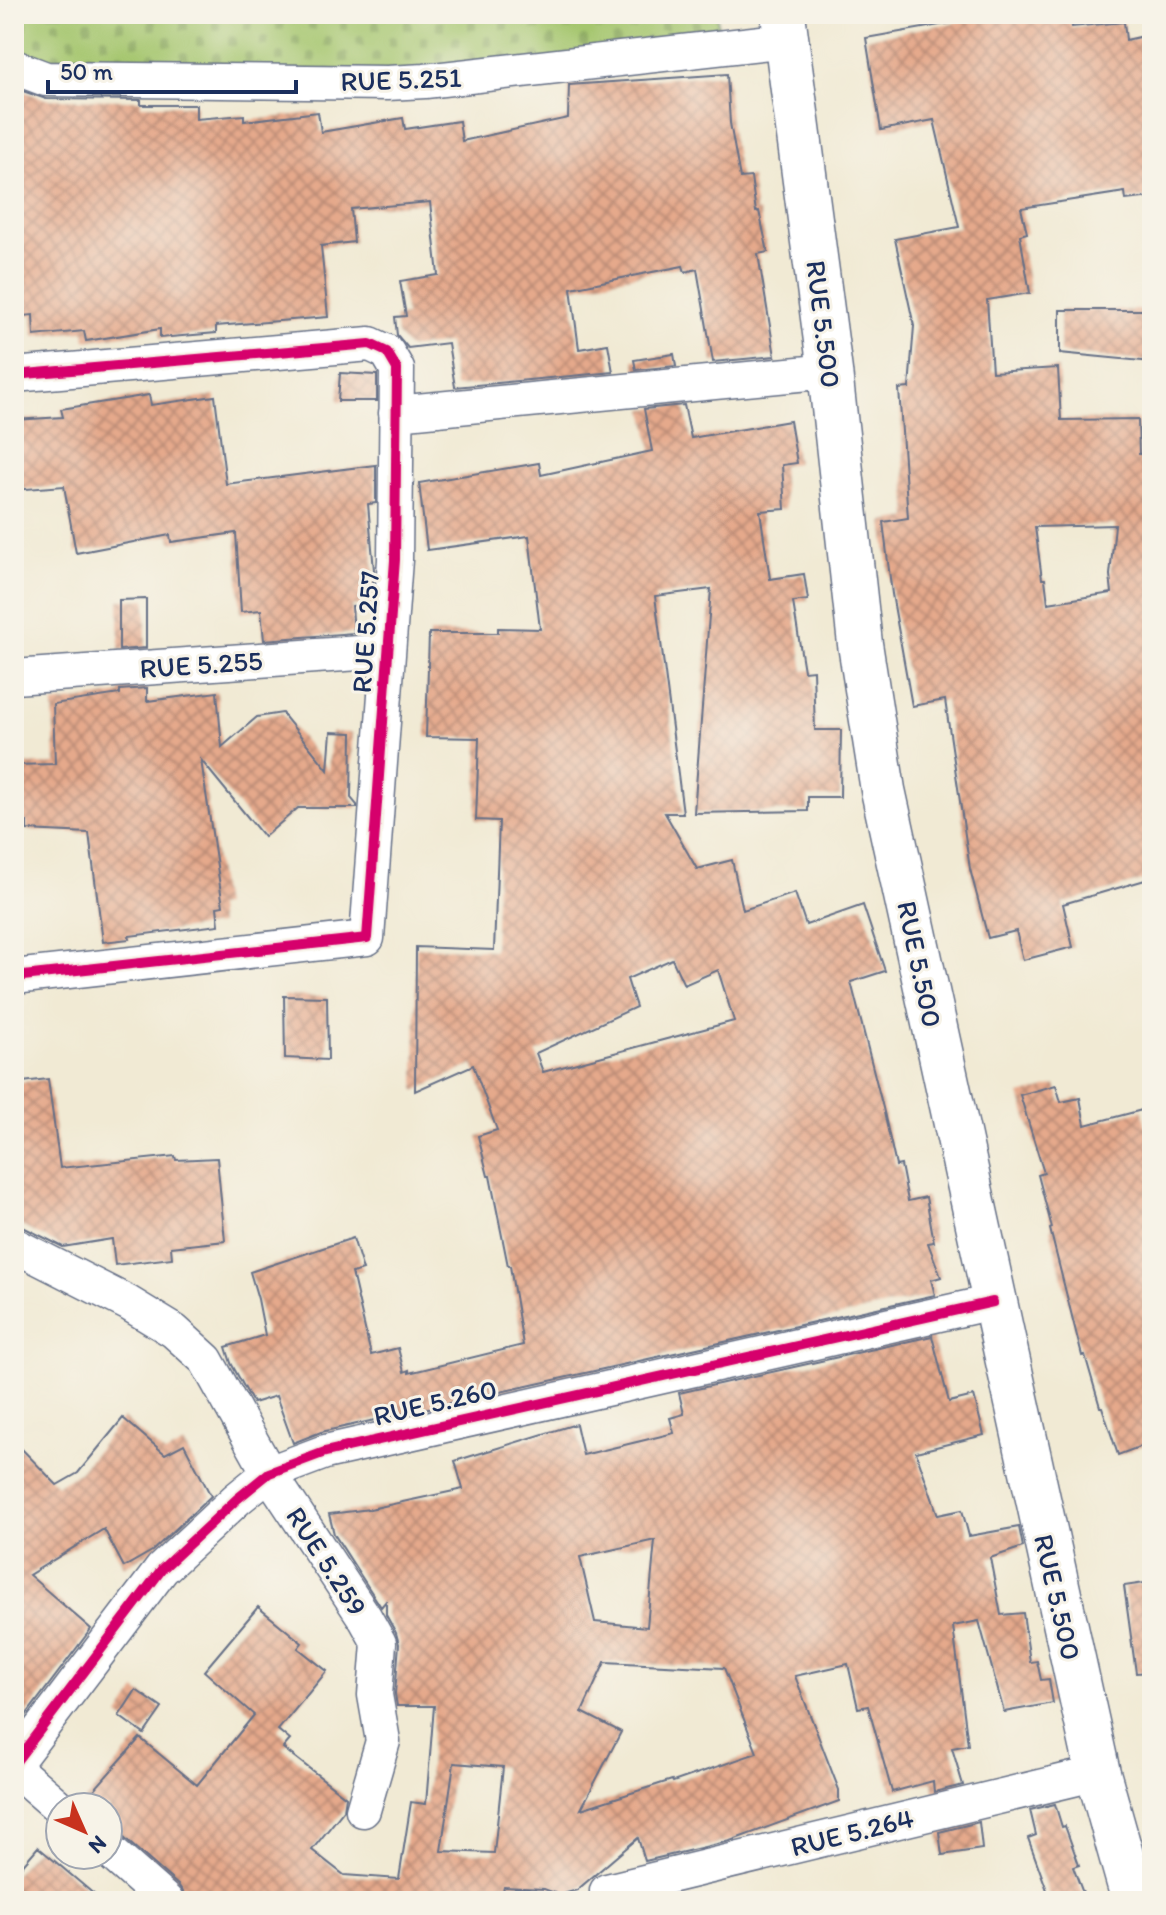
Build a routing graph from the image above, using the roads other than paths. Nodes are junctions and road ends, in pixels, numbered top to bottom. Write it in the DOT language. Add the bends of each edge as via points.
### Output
graph roads {
  1 [pos="791,22"];
  2 [pos="14,67"];
  3 [pos="830,371"];
  4 [pos="14,375"];
  5 [pos="396,413"];
  6 [pos="388,651"];
  7 [pos="14,677"];
  8 [pos="14,977"];
  9 [pos="14,1245"];
  10 [pos="993,1302"];
  11 [pos="269,1473"];
  12 [pos="14,1766"];
  13 [pos="1098,1773"];
  14 [pos="44,1793"];
  15 [pos="363,1810"];
  16 [pos="124,1864"];
  17 [pos="607,1891"];
  18 [pos="166,1901"];
  19 [pos="1134,1901"];
  1 -- 2 [label="street, RUE 5.251" via="541,67 387,83 46,79"];
  1 -- 3 [label="main road, RUE 5.500"];
  3 -- 5 [label="street"];
  3 -- 10 [label="main road, RUE 5.500" via="860,644 883,790"];
  4 -- 5 [label="street, RUE 5.257" via="370,344 387,352 397,369"];
  5 -- 6 [label="street, RUE 5.257"];
  6 -- 7 [label="street, RUE 5.255"];
  6 -- 8 [label="street, RUE 5.257" via="367,938"];
  9 -- 11 [label="street, RUE 5.259" via="174,1331 206,1360"];
  10 -- 11 [label="street, RUE 5.260" via="325,1452"];
  10 -- 13 [label="main road, RUE 5.500"];
  11 -- 12 [label="street, RUE 5.260" via="162,1569"];
  11 -- 15 [label="street, RUE 5.259" via="379,1643 375,1695 383,1741"];
  12 -- 14 [label="street"];
  13 -- 17 [label="street, RUE 5.264"];
  13 -- 19 [label="main road, RUE 5.500"];
  16 -- 18 [label="street"];
}
